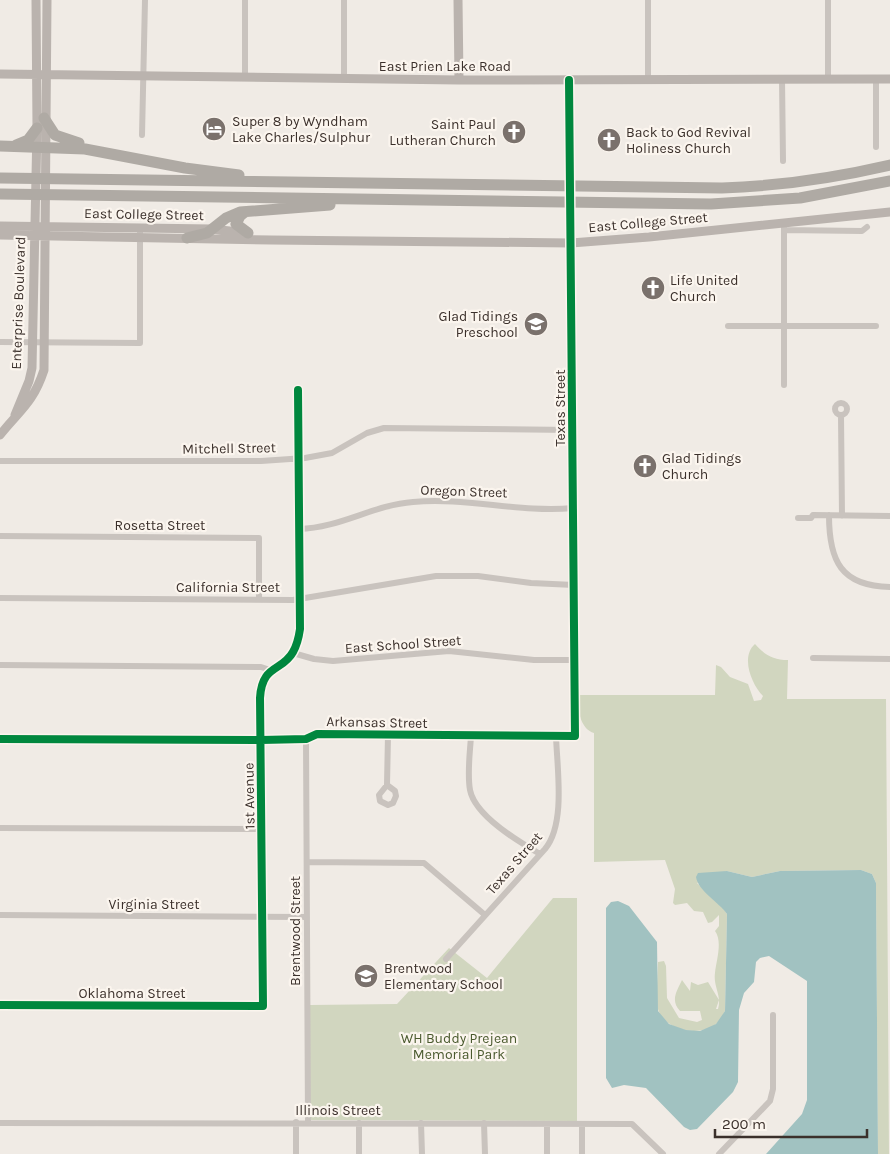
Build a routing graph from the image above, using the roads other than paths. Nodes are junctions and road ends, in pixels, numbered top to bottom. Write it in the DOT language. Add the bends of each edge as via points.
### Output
graph roads {
  1 [pos="36,0"];
  2 [pos="47,0"];
  3 [pos="145,0"];
  4 [pos="245,0"];
  5 [pos="344,0"];
  6 [pos="458,0"];
  7 [pos="648,0"];
  8 [pos="828,0"];
  9 [pos="36,29"];
  10 [pos="46,29"];
  11 [pos="0,74"];
  12 [pos="36,74"];
  13 [pos="47,74"];
  14 [pos="145,75"];
  15 [pos="245,76"];
  16 [pos="344,78"];
  17 [pos="648,79"];
  18 [pos="782,79"];
  19 [pos="828,79"];
  20 [pos="876,79"];
  21 [pos="890,79"];
  22 [pos="459,80"];
  23 [pos="569,80"];
  24 [pos="44,118"];
  25 [pos="37,128"];
  26 [pos="142,135"];
  27 [pos="4,146"];
  28 [pos="41,147"];
  29 [pos="876,147"];
  30 [pos="120,154"];
  31 [pos="783,161"];
  32 [pos="890,165"];
  33 [pos="0,178"];
  34 [pos="890,181"];
  35 [pos="311,182"];
  36 [pos="0,194"];
  37 [pos="443,200"];
  38 [pos="246,211"];
  39 [pos="890,212"];
  40 [pos="0,226"];
  41 [pos="784,226"];
  42 [pos="867,227"];
  43 [pos="140,228"];
  44 [pos="212,229"];
  45 [pos="34,231"];
  46 [pos="46,231"];
  47 [pos="248,233"];
  48 [pos="0,235"];
  49 [pos="140,238"];
  50 [pos="187,238"];
  51 [pos="287,239"];
  52 [pos="571,243"];
  53 [pos="728,326"];
  54 [pos="784,326"];
  55 [pos="876,326"];
  56 [pos="0,342"];
  57 [pos="33,343"];
  58 [pos="46,343"];
  59 [pos="784,385"];
  60 [pos="298,390"];
  61 [pos="841,416"];
  62 [pos="14,417"];
  63 [pos="572,430"];
  64 [pos="0,435"];
  65 [pos="299,458"];
  66 [pos="0,461"];
  67 [pos="573,508"];
  68 [pos="829,515"];
  69 [pos="842,516"];
  70 [pos="890,516"];
  71 [pos="798,518"];
  72 [pos="299,529"];
  73 [pos="0,536"];
  74 [pos="574,586"];
  75 [pos="890,587"];
  76 [pos="0,598"];
  77 [pos="300,599"];
  78 [pos="260,600"];
  79 [pos="293,653"];
  80 [pos="813,658"];
  81 [pos="890,658"];
  82 [pos="574,660"];
  83 [pos="0,665"];
  84 [pos="270,670"];
  85 [pos="388,735"];
  86 [pos="471,736"];
  87 [pos="556,736"];
  88 [pos="575,736"];
  89 [pos="0,739"];
  90 [pos="306,739"];
  91 [pos="261,740"];
  92 [pos="388,785"];
  93 [pos="0,828"];
  94 [pos="262,829"];
  95 [pos="540,854"];
  96 [pos="307,862"];
  97 [pos="0,915"];
  98 [pos="485,915"];
  99 [pos="263,917"];
  100 [pos="307,917"];
  101 [pos="446,959"];
  102 [pos="0,1004"];
  103 [pos="263,1006"];
  104 [pos="773,1016"];
  105 [pos="296,1122"];
  106 [pos="308,1122"];
  107 [pos="359,1122"];
  108 [pos="0,1123"];
  109 [pos="421,1123"];
  110 [pos="484,1123"];
  111 [pos="547,1124"];
  112 [pos="582,1124"];
  113 [pos="296,1154"];
  114 [pos="359,1154"];
  115 [pos="422,1154"];
  116 [pos="484,1154"];
  117 [pos="547,1154"];
  118 [pos="582,1154"];
  119 [pos="663,1154"];
  120 [pos="719,1154"];
  1 -- 9 [label="street, Enterprise Boulevard"];
  2 -- 10 [label="street, Enterprise Boulevard"];
  3 -- 14 [label="street"];
  4 -- 15 [label="street"];
  5 -- 16 [label="street"];
  6 -- 22 [label="street"];
  7 -- 17 [label="street"];
  8 -- 19 [label="street"];
  9 -- 10 [label="street"];
  9 -- 12 [label="street, Enterprise Boulevard"];
  10 -- 13 [label="street, Enterprise Boulevard"];
  11 -- 12 [label="street, East Prien Lake Road"];
  12 -- 13 [label="street, East Prien Lake Road"];
  12 -- 25 [label="street, Enterprise Boulevard"];
  13 -- 14 [label="street, East Prien Lake Road"];
  13 -- 24 [label="street, Enterprise Boulevard"];
  14 -- 15 [label="street, East Prien Lake Road"];
  14 -- 26 [label="street"];
  15 -- 16 [label="street, East Prien Lake Road"];
  16 -- 22 [label="street, East Prien Lake Road"];
  17 -- 18 [label="street, East Prien Lake Road"];
  17 -- 23 [label="street, East Prien Lake Road"];
  18 -- 19 [label="street, East Prien Lake Road"];
  18 -- 31 [label="street"];
  19 -- 20 [label="street, East Prien Lake Road"];
  20 -- 21 [label="street, East Prien Lake Road"];
  20 -- 29 [label="street"];
  22 -- 23 [label="street, East Prien Lake Road"];
  23 -- 52 [label="street, Texas Street"];
  24 -- 28 [label="street, Enterprise Boulevard"];
  24 -- 30 [label="highway" via="51,131 60,138"];
  25 -- 27 [label="highway" via="26,142"];
  25 -- 28 [label="street, Enterprise Boulevard"];
  27 -- 28 [label="highway"];
  28 -- 30 [label="highway"];
  28 -- 45 [label="street, Enterprise Boulevard"];
  28 -- 46 [label="street, Enterprise Boulevard"];
  30 -- 35 [label="highway" via="211,172"];
  32 -- 35 [label="highway" via="813,181 769,186"];
  33 -- 35 [label="highway"];
  34 -- 37 [label="highway" via="829,194 764,202"];
  36 -- 37 [label="highway"];
  37 -- 38 [label="highway"];
  38 -- 44 [label="highway" via="226,218"];
  38 -- 47 [label="highway" via="236,224"];
  39 -- 41 [label="street, East College Street"];
  40 -- 45 [label="street, East College Street"];
  41 -- 42 [label="street" via="862,231"];
  41 -- 52 [label="street, East College Street"];
  41 -- 54 [label="street"];
  43 -- 44 [label="street, East College Street"];
  43 -- 46 [label="street, East College Street"];
  43 -- 49 [label="street"];
  44 -- 47 [label="street, East College Street"];
  44 -- 50 [label="highway"];
  45 -- 46 [label="street, East College Street"];
  45 -- 48 [label="street, East College Street"];
  45 -- 57 [label="street, Enterprise Boulevard"];
  46 -- 49 [label="street, East College Street"];
  46 -- 58 [label="street, Enterprise Boulevard"];
  47 -- 51 [label="street, East College Street"];
  49 -- 50 [label="street, East College Street"];
  49 -- 58 [label="street" via="140,344"];
  50 -- 51 [label="street, East College Street"];
  51 -- 52 [label="street, East College Street"];
  52 -- 63 [label="street, Texas Street"];
  53 -- 54 [label="street"];
  54 -- 55 [label="street"];
  54 -- 59 [label="street"];
  56 -- 57 [label="street"];
  57 -- 58 [label="street"];
  57 -- 62 [label="street, Enterprise Boulevard" via="29,381"];
  58 -- 62 [label="street, Enterprise Boulevard" via="44,370 37,390 27,406"];
  60 -- 65 [label="street"];
  61 -- 69 [label="street"];
  62 -- 64 [label="street"];
  63 -- 65 [label="street, Mitchell Street" via="384,428 367,433 332,453"];
  63 -- 67 [label="street, Texas Street"];
  65 -- 66 [label="street, Mitchell Street" via="261,461"];
  65 -- 72 [label="street"];
  67 -- 72 [label="street, Oregon Street" via="415,502 385,507 333,526"];
  67 -- 74 [label="street, Texas Street"];
  68 -- 69 [label="street"];
  68 -- 71 [label="street"];
  68 -- 75 [label="street" via="831,547 842,570 863,583"];
  69 -- 70 [label="street"];
  72 -- 77 [label="street"];
  73 -- 78 [label="street, Rosetta Street" via="259,538"];
  74 -- 77 [label="street, California Street" via="478,576 436,576"];
  74 -- 82 [label="street, Texas Street"];
  76 -- 78 [label="street, California Street"];
  77 -- 78 [label="street, California Street"];
  77 -- 79 [label="street" via="300,631"];
  79 -- 82 [label="street, East School Street" via="334,660 449,651 534,660"];
  79 -- 84 [label="street, 1st Avenue"];
  80 -- 81 [label="street"];
  82 -- 88 [label="street, Texas Street"];
  83 -- 84 [label="street" via="261,667"];
  84 -- 91 [label="street, 1st Avenue" via="260,692"];
  85 -- 86 [label="street, Arkansas Street"];
  85 -- 90 [label="street, Arkansas Street" via="317,734"];
  85 -- 92 [label="street"];
  86 -- 87 [label="street, Arkansas Street"];
  86 -- 95 [label="street" via="470,790 478,808 516,841"];
  87 -- 88 [label="street, Arkansas Street"];
  87 -- 95 [label="street, Texas Street" via="556,829 550,844"];
  89 -- 91 [label="street, Arkansas Street"];
  90 -- 91 [label="street, Arkansas Street"];
  90 -- 96 [label="street, Brentwood Street"];
  91 -- 94 [label="street, 1st Avenue"];
  93 -- 94 [label="street"];
  94 -- 99 [label="street, 1st Avenue"];
  95 -- 98 [label="street, Texas Street"];
  96 -- 98 [label="street" via="424,863"];
  96 -- 100 [label="street, Brentwood Street"];
  97 -- 99 [label="street, Virginia Street"];
  98 -- 101 [label="street, Texas Street"];
  99 -- 100 [label="street, Virginia Street"];
  99 -- 103 [label="street, 1st Avenue"];
  100 -- 106 [label="street, Brentwood Street"];
  102 -- 103 [label="street, Oklahoma Street"];
  104 -- 120 [label="street" via="773,1089 770,1101"];
  105 -- 106 [label="street, Illinois Street"];
  105 -- 108 [label="street, Illinois Street"];
  105 -- 113 [label="street"];
  106 -- 107 [label="street, Illinois Street"];
  107 -- 109 [label="street, Illinois Street"];
  107 -- 114 [label="street"];
  109 -- 110 [label="street, Illinois Street"];
  109 -- 115 [label="street"];
  110 -- 111 [label="street, Illinois Street"];
  110 -- 116 [label="street"];
  111 -- 112 [label="street, Illinois Street"];
  111 -- 117 [label="street"];
  112 -- 118 [label="street"];
  112 -- 119 [label="street, Illinois Street" via="632,1124"];
}
